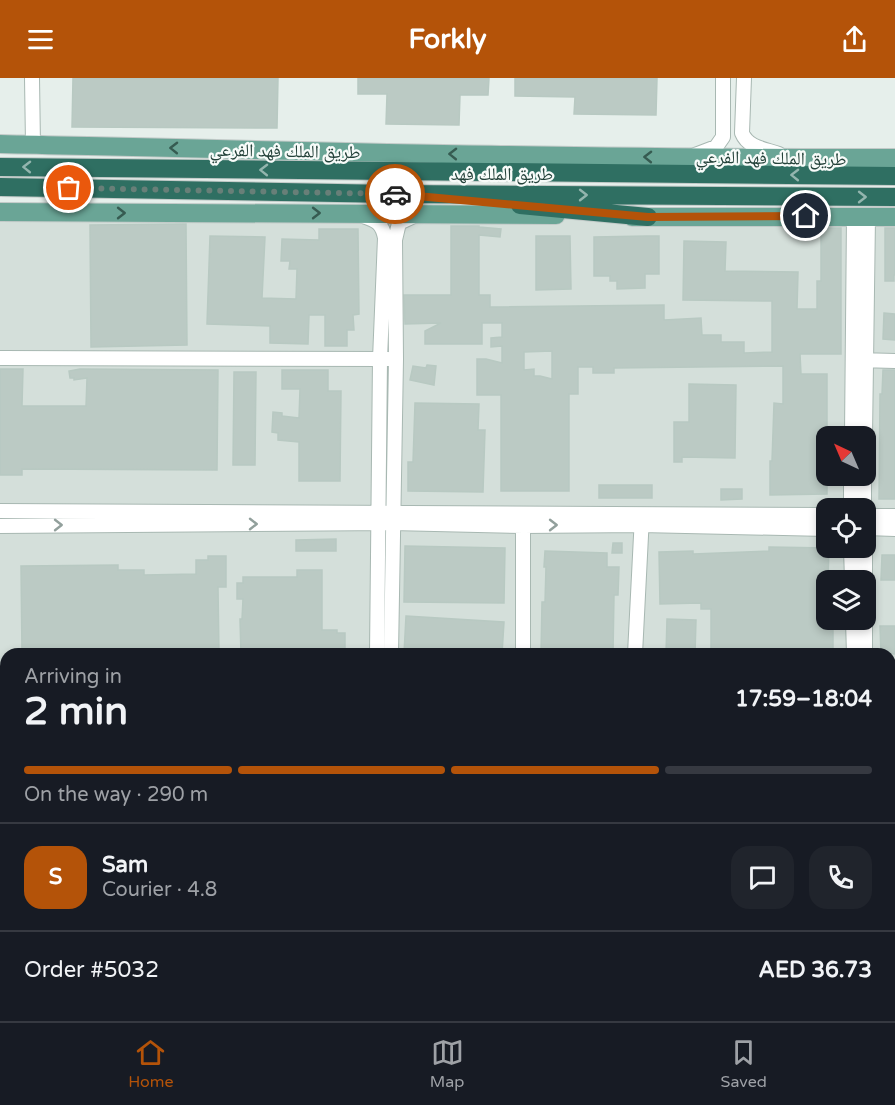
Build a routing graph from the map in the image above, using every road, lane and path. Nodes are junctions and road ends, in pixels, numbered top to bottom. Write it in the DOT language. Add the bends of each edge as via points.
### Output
graph roads {
  1 [pos="32,78"];
  2 [pos="723,78"];
  3 [pos="744,78"];
  4 [pos="0,144"];
  5 [pos="33,145"];
  6 [pos="691,157"];
  7 [pos="895,158"];
  8 [pos="795,159"];
  9 [pos="0,167"];
  10 [pos="895,176"];
  11 [pos="0,187"];
  12 [pos="393,194"];
  13 [pos="895,197"];
  14 [pos="0,213"];
  15 [pos="356,214"];
  16 [pos="415,215"];
  17 [pos="648,217"];
  18 [pos="861,217"];
  19 [pos="895,217"];
  20 [pos="0,358"];
  21 [pos="380,359"];
  22 [pos="396,359"];
  23 [pos="859,360"];
  24 [pos="895,361"];
  25 [pos="853,426"];
  26 [pos="864,426"];
  27 [pos="0,511"];
  28 [pos="816,516"];
  29 [pos="876,516"];
  30 [pos="895,516"];
  31 [pos="386,518"];
  32 [pos="641,519"];
  33 [pos="0,526"];
  34 [pos="523,526"];
  35 [pos="816,528"];
  36 [pos="876,528"];
  37 [pos="895,529"];
  38 [pos="393,581"];
  39 [pos="378,587"];
  40 [pos="853,630"];
  41 [pos="865,630"];
  42 [pos="377,648"];
  43 [pos="392,648"];
  44 [pos="523,648"];
  45 [pos="635,648"];
  46 [pos="854,648"];
  47 [pos="865,648"];
  1 -- 5 [label="street"];
  2 -- 6 [label="street" via="723,137 716,147"];
  3 -- 8 [label="street" via="745,140"];
  4 -- 5 [label="main road, طريق الملك فهد الفرعي"];
  6 -- 5 [label="main road, طريق الملك فهد الفرعي, one-way"];
  6 -- 8 [label="main road, طريق الملك فهد الفرعي"];
  7 -- 8 [label="main road, طريق الملك فهد الفرعي"];
  10 -- 9 [label="highway, طريق الملك فهد, one-way"];
  11 -- 12 [label="highway, طريق الملك فهد"];
  12 -- 13 [label="highway, طريق الملك فهد, one-way"];
  12 -- 17 [label="highway"];
  14 -- 15 [label="main road, one-way"];
  15 -- 16 [label="main road"];
  15 -- 21 [label="street" via="380,225 385,238"];
  16 -- 17 [label="main road"];
  16 -- 22 [label="street" via="399,223 395,240"];
  17 -- 18 [label="main road"];
  18 -- 19 [label="main road"];
  18 -- 23 [label="street"];
  20 -- 21 [label="street"];
  21 -- 22 [label="street"];
  21 -- 31 [label="street"];
  22 -- 31 [label="street"];
  23 -- 24 [label="street"];
  23 -- 25 [label="street"];
  23 -- 26 [label="street"];
  27 -- 31 [label="street"];
  28 -- 32 [label="street"];
  29 -- 30 [label="street"];
  31 -- 32 [label="street"];
  33 -- 31 [label="street, one-way"];
  31 -- 34 [label="street"];
  31 -- 38 [label="street"];
  31 -- 39 [label="street"];
  34 -- 32 [label="street, one-way"];
  32 -- 35 [label="street"];
  32 -- 45 [label="street"];
  34 -- 44 [label="street"];
  36 -- 37 [label="street"];
  38 -- 39 [label="street"];
  38 -- 43 [label="street"];
  39 -- 42 [label="street"];
  40 -- 46 [label="street"];
  41 -- 47 [label="street"];
}
